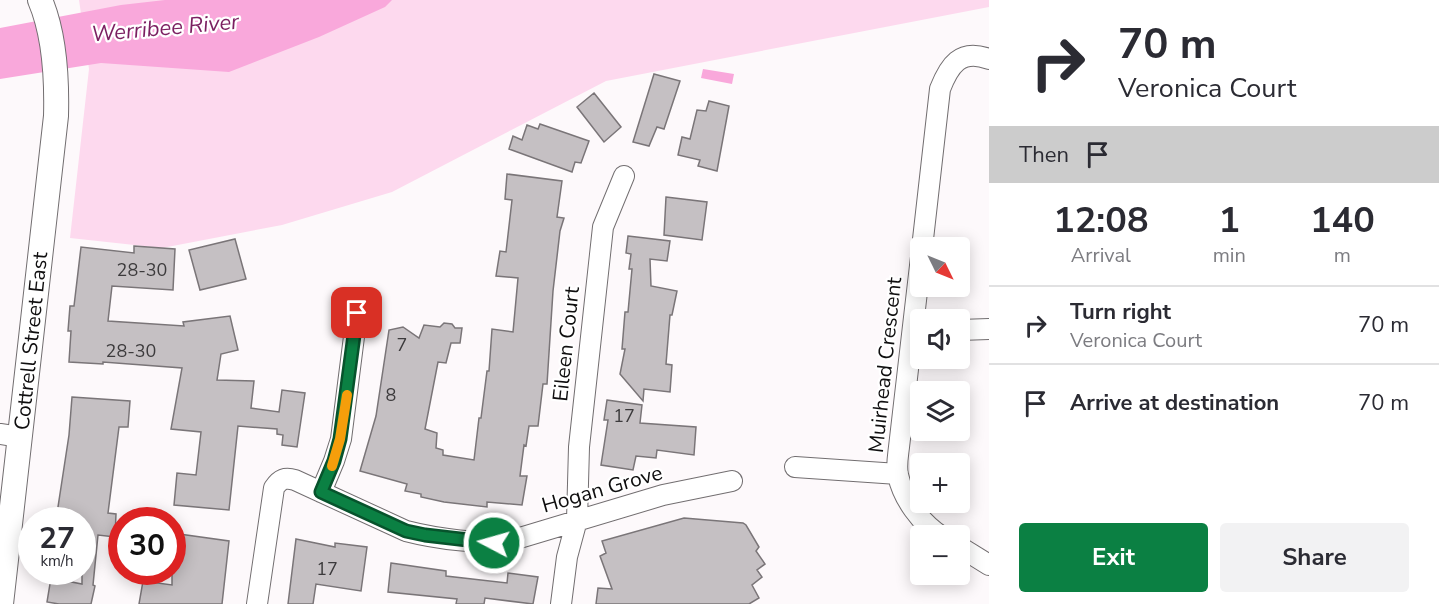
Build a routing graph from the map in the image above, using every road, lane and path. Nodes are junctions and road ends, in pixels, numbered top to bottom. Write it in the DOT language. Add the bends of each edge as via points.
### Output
graph roads {
  1 [pos="44,8"];
  2 [pos="989,58"];
  3 [pos="624,177"];
  4 [pos="923,237"];
  5 [pos="357,313"];
  6 [pos="989,329"];
  7 [pos="970,330"];
  8 [pos="912,369"];
  9 [pos="10,436"];
  10 [pos="795,467"];
  11 [pos="898,474"];
  12 [pos="732,481"];
  13 [pos="321,492"];
  14 [pos="578,520"];
  15 [pos="929,525"];
  16 [pos="970,553"];
  17 [pos="989,565"];
  18 [pos="1,604"];
  19 [pos="257,604"];
  20 [pos="561,604"];
  1 -- 9 [label="street, Cottrell Street East" via="56,77 56,116"];
  2 -- 4 [label="street" via="973,55 956,61 940,89"];
  3 -- 14 [label="street, Eileen Court" via="603,227 579,447"];
  5 -- 13 [label="street" via="340,439"];
  6 -- 7 [label="street"];
  8 -- 11 [label="street, Muirhead Crescent"];
  9 -- 18 [label="street, Cottrell Street East"];
  10 -- 11 [label="street"];
  11 -- 15 [label="street, Muirhead Crescent" via="904,492"];
  12 -- 14 [label="street, Hogan Grove" via="663,495"];
  13 -- 14 [label="street, Hogan Grove" via="406,531 483,542 513,540"];
  13 -- 19 [label="street, Hogan Grove" via="295,480 281,479 274,488"];
  14 -- 20 [label="street, Eileen Court" via="567,557"];
  16 -- 17 [label="street"];
}
